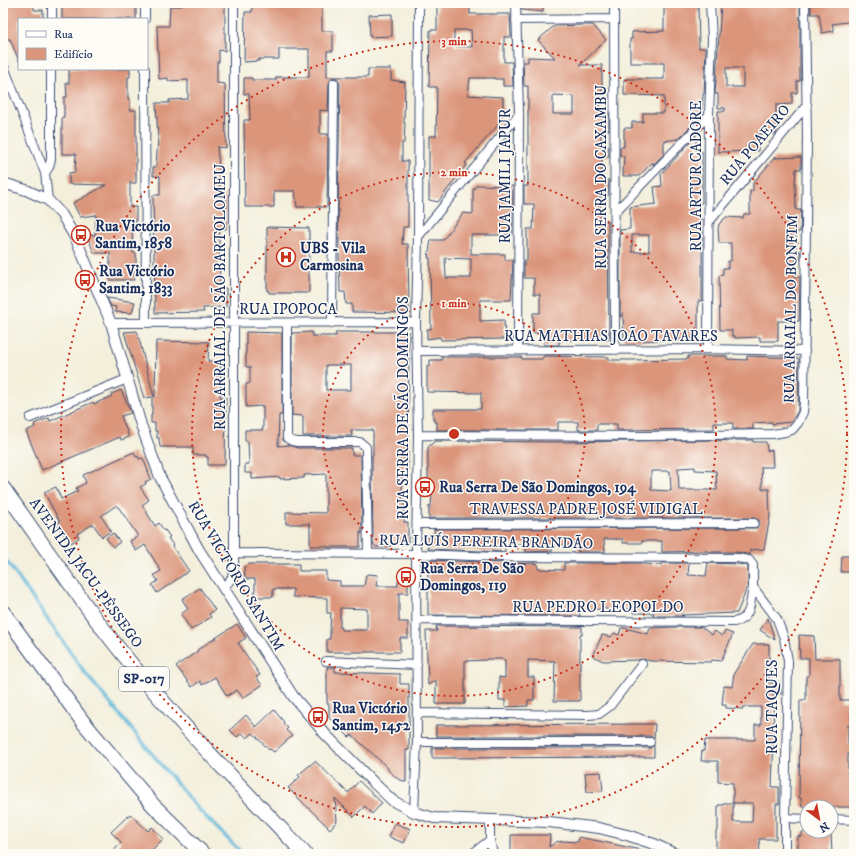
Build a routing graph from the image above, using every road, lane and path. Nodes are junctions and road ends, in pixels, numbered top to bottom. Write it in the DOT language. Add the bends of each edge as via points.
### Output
graph roads {
  1 [pos="52,3"];
  2 [pos="145,3"];
  3 [pos="234,3"];
  4 [pos="419,3"];
  5 [pos="516,3"];
  6 [pos="614,3"];
  7 [pos="710,3"];
  8 [pos="805,3"];
  9 [pos="52,18"];
  10 [pos="145,18"];
  11 [pos="614,19"];
  12 [pos="516,20"];
  13 [pos="3,64"];
  14 [pos="51,70"];
  15 [pos="145,70"];
  16 [pos="334,83"];
  17 [pos="807,105"];
  18 [pos="519,114"];
  19 [pos="709,115"];
  20 [pos="45,173"];
  21 [pos="3,183"];
  22 [pos="48,200"];
  23 [pos="615,212"];
  24 [pos="709,222"];
  25 [pos="418,237"];
  26 [pos="416,322"];
  27 [pos="146,323"];
  28 [pos="234,323"];
  29 [pos="287,323"];
  30 [pos="332,323"];
  31 [pos="111,324"];
  32 [pos="708,349"];
  33 [pos="518,350"];
  34 [pos="615,350"];
  35 [pos="417,351"];
  36 [pos="805,351"];
  37 [pos="127,379"];
  38 [pos="30,418"];
  39 [pos="418,436"];
  40 [pos="3,488"];
  41 [pos="754,522"];
  42 [pos="417,524"];
  43 [pos="234,553"];
  44 [pos="368,554"];
  45 [pos="416,554"];
  46 [pos="223,587"];
  47 [pos="753,587"];
  48 [pos="3,612"];
  49 [pos="417,620"];
  50 [pos="326,661"];
  51 [pos="417,664"];
  52 [pos="642,664"];
  53 [pos="417,713"];
  54 [pos="417,742"];
  55 [pos="650,742"];
  56 [pos="414,812"];
  57 [pos="785,818"];
  58 [pos="799,819"];
  59 [pos="839,819"];
  60 [pos="854,820"];
  61 [pos="490,821"];
  62 [pos="490,840"];
  63 [pos="203,854"];
  64 [pos="305,854"];
  65 [pos="472,854"];
  66 [pos="493,854"];
  67 [pos="675,854"];
  68 [pos="785,854"];
  1 -- 9 [label="street"];
  2 -- 10 [label="street"];
  3 -- 28 [label="street, RUA ARRAIAL DE SÃO BARTOLOMEU"];
  4 -- 25 [label="street, RUA SERRA DE SÃO DOMINGOS"];
  5 -- 12 [label="street, RUA JAMILI JAPUR"];
  6 -- 11 [label="street, RUA SERRA DO CAXAMBU"];
  7 -- 19 [label="street, RUA ARTUR CADORE" via="712,38"];
  8 -- 17 [label="street, RUA ARRAIAL DO BONFIM"];
  11 -- 12 [label="street"];
  11 -- 23 [label="street, RUA SERRA DO CAXAMBU"];
  12 -- 18 [label="street, RUA JAMILI JAPUR"];
  13 -- 20 [label="street"];
  14 -- 20 [label="street" via="51,159"];
  15 -- 27 [label="street"];
  16 -- 30 [label="street"];
  17 -- 24 [label="street, RUA POAEIRO"];
  17 -- 36 [label="street, RUA ARRAIAL DO BONFIM"];
  18 -- 25 [label="street"];
  18 -- 33 [label="street, RUA JAMILI JAPUR"];
  19 -- 23 [label="street"];
  19 -- 24 [label="street, RUA ARTUR CADORE"];
  20 -- 22 [label="street"];
  21 -- 22 [label="street"];
  22 -- 31 [label="street, RUA VICTÓRIO SANTIM" via="62,215 76,239"];
  23 -- 34 [label="street, RUA SERRA DO CAXAMBU"];
  24 -- 32 [label="street, RUA ARTUR CADORE"];
  25 -- 26 [label="street, RUA SERRA DE SÃO DOMINGOS"];
  26 -- 30 [label="street, RUA IPOPOCA"];
  26 -- 35 [label="street, RUA SERRA DE SÃO DOMINGOS"];
  27 -- 28 [label="street, RUA IPOPOCA"];
  27 -- 31 [label="street, RUA IPOPOCA"];
  28 -- 29 [label="street, RUA IPOPOCA"];
  28 -- 43 [label="street, RUA ARRAIAL DE SÃO BARTOLOMEU"];
  29 -- 30 [label="street, RUA IPOPOCA"];
  29 -- 44 [label="street" via="287,438 297,442 360,442 366,447"];
  31 -- 37 [label="street, RUA VICTÓRIO SANTIM"];
  32 -- 34 [label="street, RUA MATHIAS JOÃO TAVARES"];
  32 -- 36 [label="street, RUA MATHIAS JOÃO TAVARES"];
  33 -- 34 [label="street, RUA MATHIAS JOÃO TAVARES"];
  33 -- 35 [label="street, RUA MATHIAS JOÃO TAVARES"];
  35 -- 39 [label="street, RUA SERRA DE SÃO DOMINGOS"];
  36 -- 39 [label="street, RUA ARRAIAL DO BONFIM" via="803,412 792,430 785,432 650,436"];
  37 -- 38 [label="street"];
  37 -- 46 [label="street, RUA VICTÓRIO SANTIM" via="160,477 199,550"];
  39 -- 42 [label="street, RUA SERRA DE SÃO DOMINGOS"];
  40 -- 64 [label="highway, AVENIDA JACU-PÊSSEGO / SP-017" via="101,626 143,678 212,757"];
  41 -- 42 [label="street, TRAVESSA PADRE JOSÉ VIDIGAL"];
  42 -- 45 [label="street, RUA SERRA DE SÃO DOMINGOS"];
  43 -- 44 [label="street, RUA LUÍS PEREIRA BRANDÃO"];
  43 -- 46 [label="street, RUA ARRAIAL DE SÃO BARTOLOMEU" via="232,578"];
  44 -- 45 [label="street, RUA LUÍS PEREIRA BRANDÃO"];
  45 -- 47 [label="street, RUA LUÍS PEREIRA BRANDÃO" via="737,558 749,560 753,565"];
  45 -- 49 [label="street, RUA SERRA DE SÃO DOMINGOS"];
  46 -- 56 [label="street, RUA VICTÓRIO SANTIM" via="278,674 313,720 393,801"];
  47 -- 49 [label="street, RUA PEDRO LEOPOLDO" via="746,616 741,621 734,622"];
  47 -- 57 [label="street, RUA TAQUES" via="777,619 788,661"];
  48 -- 63 [label="highway" via="82,722 153,805"];
  49 -- 51 [label="street, RUA SERRA DE SÃO DOMINGOS"];
  50 -- 51 [label="street"];
  51 -- 53 [label="street, RUA SERRA DE SÃO DOMINGOS"];
  52 -- 53 [label="street" via="610,706 598,714"];
  53 -- 54 [label="street, RUA SERRA DE SÃO DOMINGOS"];
  54 -- 55 [label="street"];
  54 -- 56 [label="street, RUA SERRA DE SÃO DOMINGOS"];
  56 -- 61 [label="street, RUA VICTÓRIO SANTIM" via="434,818"];
  57 -- 58 [label="street"];
  57 -- 68 [label="street, RUA TAQUES"];
  59 -- 60 [label="street"];
  61 -- 62 [label="street"];
  61 -- 67 [label="street, RUA VICTÓRIO SANTIM" via="549,822 599,828 627,834"];
  62 -- 65 [label="street"];
  62 -- 66 [label="street"];
}
